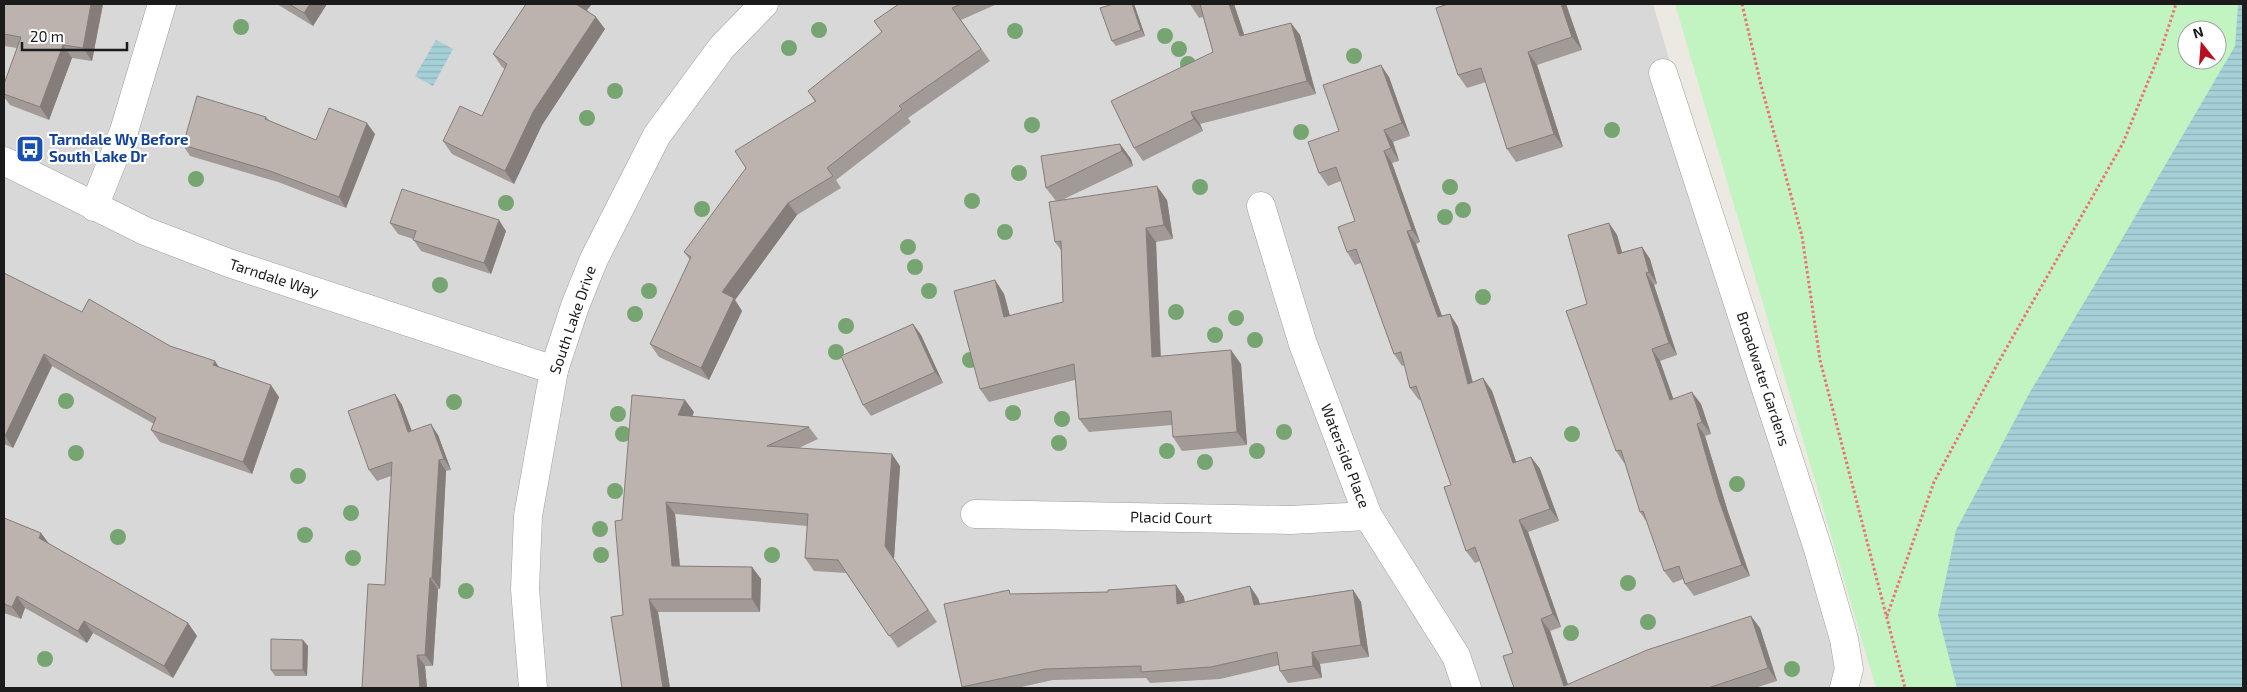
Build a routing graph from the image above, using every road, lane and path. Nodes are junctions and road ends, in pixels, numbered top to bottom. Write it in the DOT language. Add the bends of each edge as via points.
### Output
graph roads {
  1 [pos="162,4"];
  2 [pos="764,4"];
  3 [pos="1742,4"];
  4 [pos="2176,4"];
  5 [pos="1663,73"];
  6 [pos="4,161"];
  7 [pos="1261,206"];
  8 [pos="94,207"];
  9 [pos="554,370"];
  10 [pos="975,514"];
  11 [pos="1368,516"];
  12 [pos="1887,616"];
  13 [pos="533,688"];
  14 [pos="1467,688"];
  15 [pos="1844,688"];
  16 [pos="1905,688"];
  1 -- 8 [label="street" via="124,131"];
  2 -- 9 [label="street, South Lake Drive" via="722,47 657,135 594,259"];
  3 -- 12 [label="path" via="1802,236 1820,360"];
  4 -- 12 [label="path" via="2123,143 1934,482"];
  5 -- 15 [label="street, Broadwater Gardens" via="1826,576 1849,669"];
  6 -- 8 [label="street, Tarndale Way"];
  7 -- 11 [label="street, Waterside Place" via="1303,344"];
  8 -- 9 [label="street, Tarndale Way" via="145,231 229,263"];
  9 -- 13 [label="street, South Lake Drive" via="528,516 525,589"];
  10 -- 11 [label="street, Placid Court" via="1290,520"];
  11 -- 14 [label="street, Waterside Place" via="1456,656"];
  12 -- 16 [label="path"];
}
